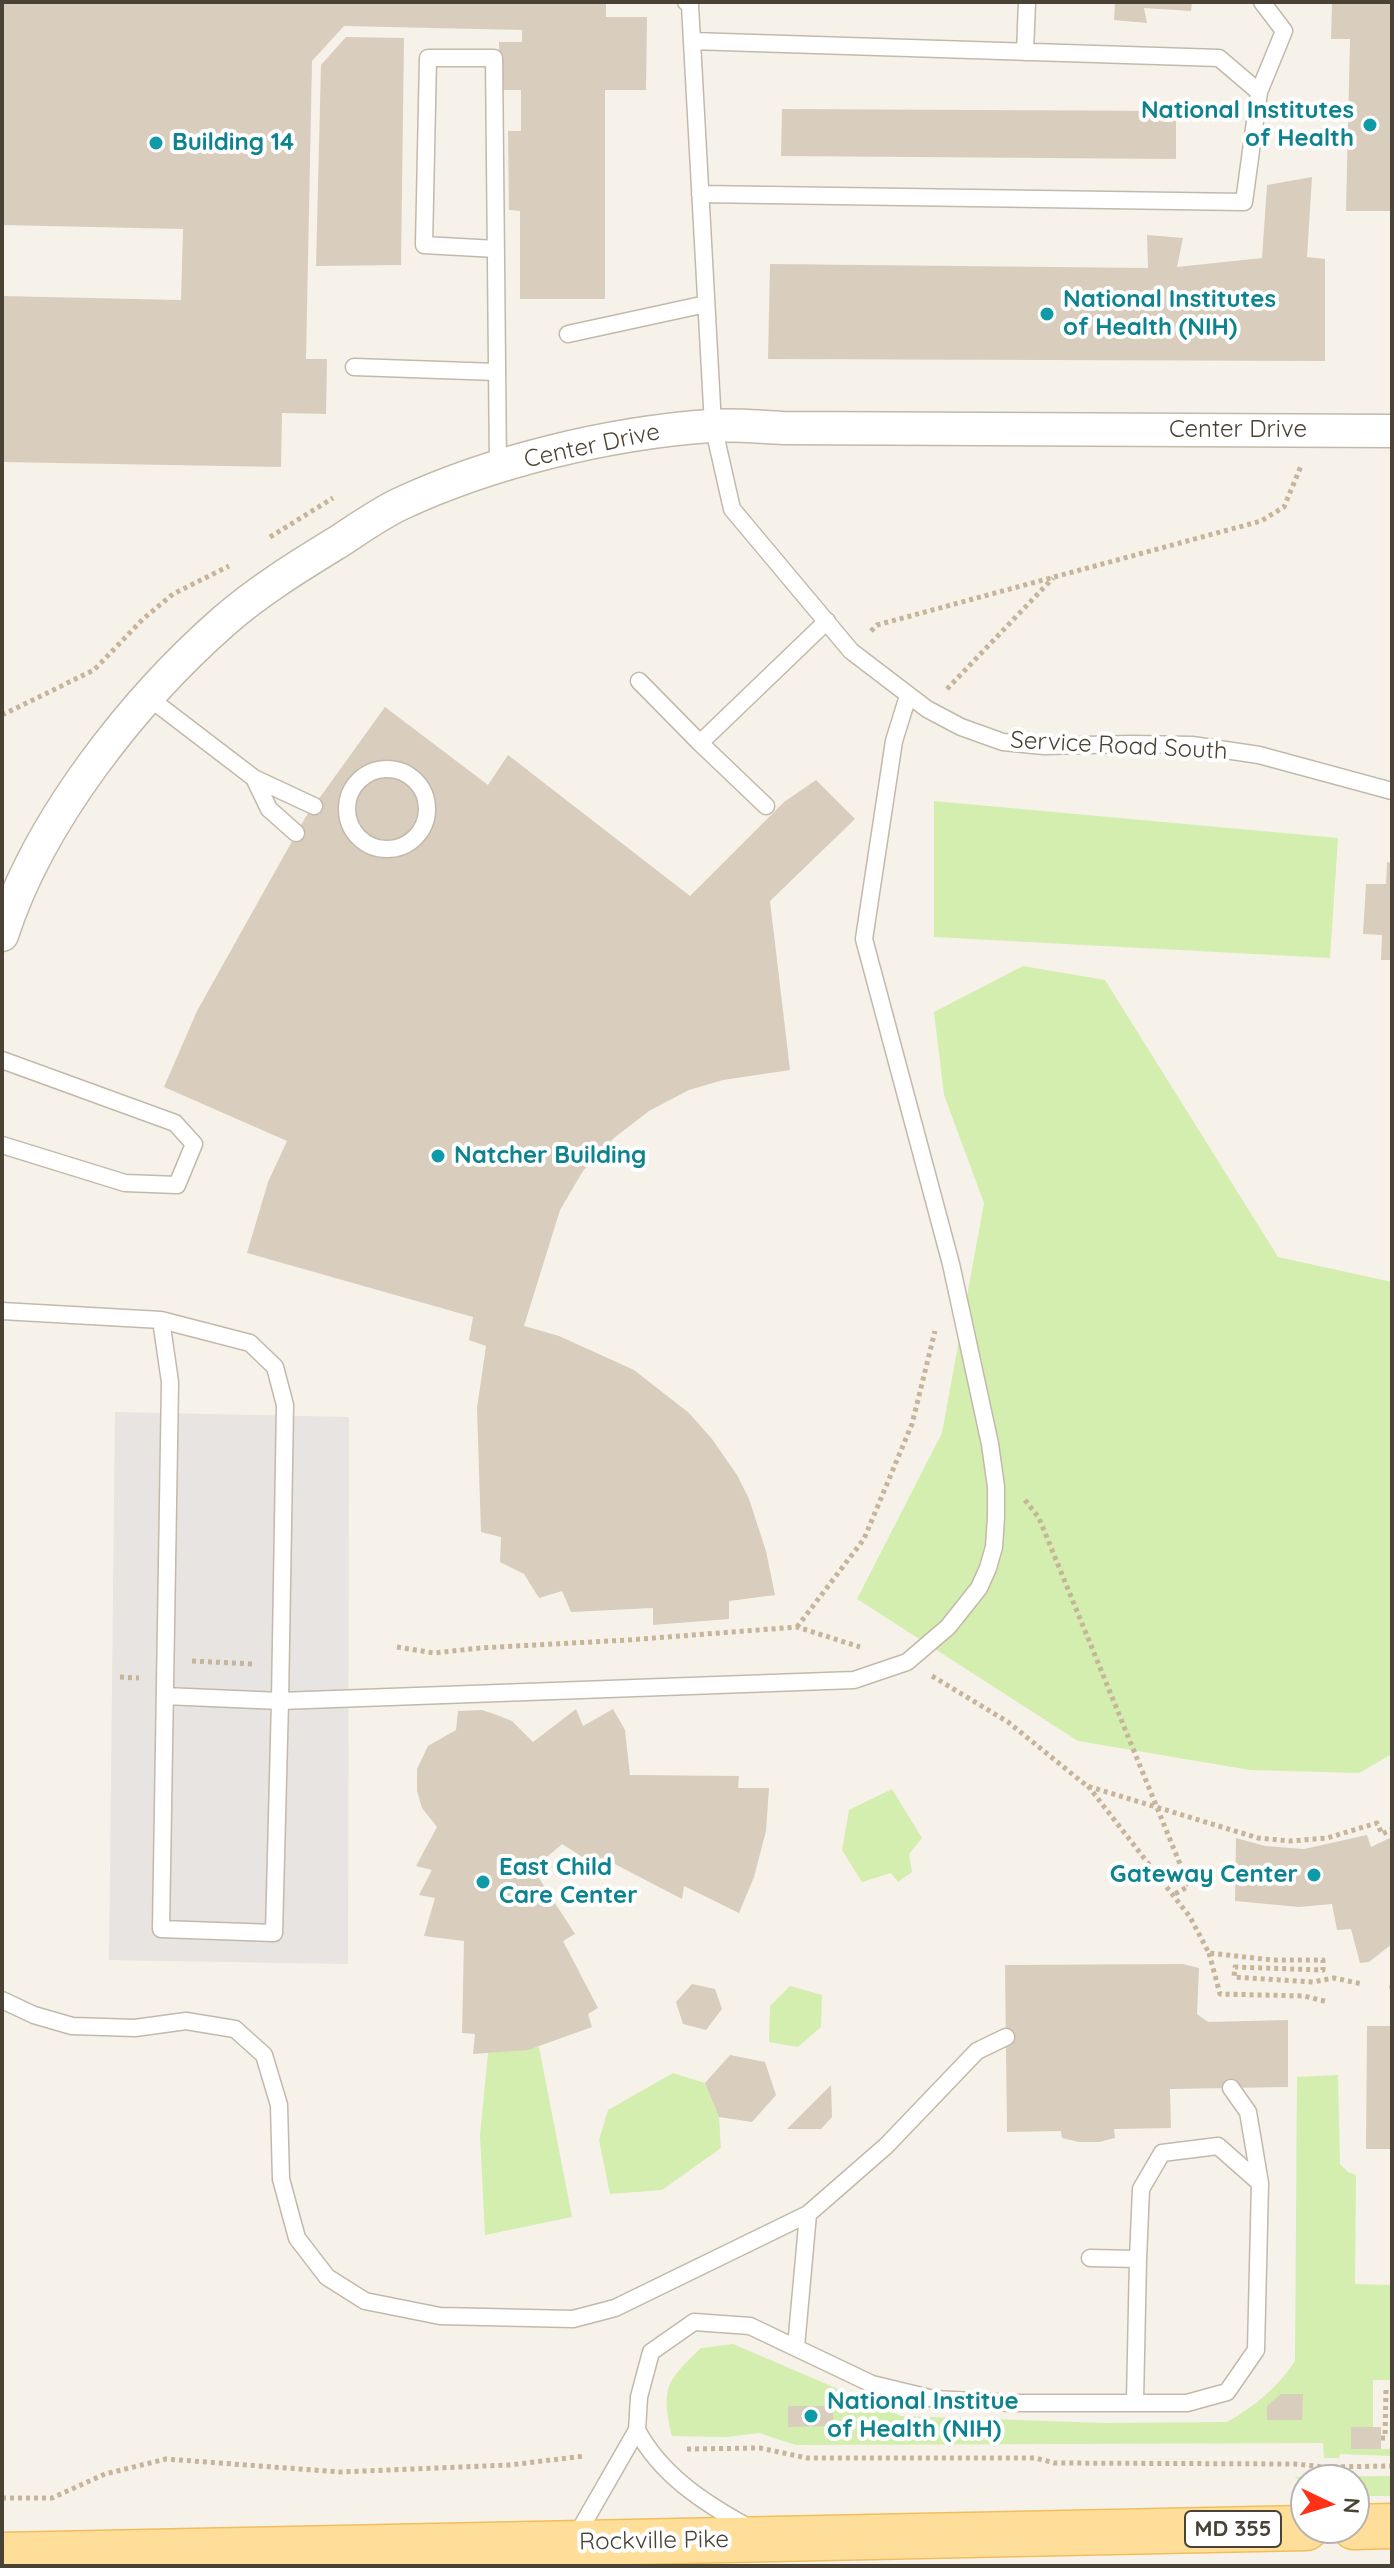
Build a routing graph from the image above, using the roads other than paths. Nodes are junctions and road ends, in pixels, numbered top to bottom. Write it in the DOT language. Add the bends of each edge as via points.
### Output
graph roads {
  1 [pos="686,2"];
  2 [pos="1027,2"];
  3 [pos="1262,2"];
  4 [pos="692,41"];
  5 [pos="1025,52"];
  6 [pos="1259,92"];
  7 [pos="700,194"];
  8 [pos="496,249"];
  9 [pos="706,304"];
  10 [pos="568,334"];
  11 [pos="354,367"];
  12 [pos="497,372"];
  13 [pos="713,425"];
  14 [pos="1392,431"];
  15 [pos="498,466"];
  16 [pos="827,621"];
  17 [pos="639,681"];
  18 [pos="908,696"];
  19 [pos="148,697"];
  20 [pos="700,743"];
  21 [pos="378,768"];
  22 [pos="254,778"];
  23 [pos="1392,791"];
  24 [pos="314,806"];
  25 [pos="766,806"];
  26 [pos="296,833"];
  27 [pos="2,935"];
  28 [pos="2,1060"];
  29 [pos="2,1145"];
  30 [pos="2,1311"];
  31 [pos="161,1320"];
  32 [pos="165,1696"];
  33 [pos="280,1701"];
  34 [pos="2,2000"];
  35 [pos="1006,2037"];
  36 [pos="1231,2088"];
  37 [pos="1260,2183"];
  38 [pos="808,2214"];
  39 [pos="1090,2258"];
  40 [pos="1138,2259"];
  41 [pos="796,2347"];
  42 [pos="1135,2401"];
  43 [pos="637,2430"];
  44 [pos="1392,2526"];
  45 [pos="1370,2527"];
  46 [pos="1290,2528"];
  47 [pos="767,2539"];
  48 [pos="573,2543"];
  49 [pos="2,2555"];
  1 -- 4 [label="lane, Service Road South"];
  2 -- 5 [label="lane"];
  3 -- 6 [label="lane" via="1284,31"];
  4 -- 5 [label="lane"];
  4 -- 7 [label="lane, Service Road South"];
  5 -- 6 [label="lane" via="1219,58"];
  6 -- 7 [label="lane" via="1244,202"];
  7 -- 9 [label="lane, Service Road South"];
  8 -- 8 [label="lane" via="494,58 428,58 424,245"];
  8 -- 12 [label="lane"];
  9 -- 10 [label="lane"];
  9 -- 13 [label="lane, Service Road South"];
  11 -- 12 [label="lane"];
  12 -- 15 [label="lane"];
  13 -- 14 [label="street, Center Drive"];
  13 -- 15 [label="street, Center Drive" via="632,434"];
  13 -- 16 [label="lane, Service Road South" via="732,509"];
  15 -- 19 [label="street, Center Drive" via="399,504 288,573 224,621"];
  16 -- 18 [label="lane, Service Road South" via="851,651"];
  16 -- 20 [label="lane"];
  17 -- 20 [label="lane"];
  18 -- 23 [label="lane, Service Road South" via="961,727 1003,742 1192,745 1259,755"];
  18 -- 33 [label="lane" via="894,741 864,939 951,1264 994,1473 994,1547 979,1588 948,1627 907,1662 854,1680"];
  19 -- 22 [label="lane"];
  19 -- 27 [label="street, Center Drive" via="54,824"];
  20 -- 25 [label="lane"];
  21 -- 21 [label="lane" via="356,783 349,795 349,822 366,844 402,847 421,831 427,806 424,792 405,772"];
  22 -- 24 [label="lane"];
  22 -- 26 [label="lane" via="269,809"];
  28 -- 29 [label="lane" via="175,1123 194,1144 177,1185 125,1183"];
  30 -- 31 [label="lane"];
  31 -- 32 [label="lane" via="170,1382"];
  31 -- 33 [label="lane" via="250,1343 275,1367 285,1405"];
  32 -- 33 [label="lane"];
  32 -- 33 [label="lane" via="161,1929 274,1933"];
  34 -- 38 [label="lane" via="72,2026 135,2028 186,2021 235,2029 264,2055 279,2105 281,2179 297,2238 327,2277 365,2301 440,2316 573,2319 615,2308"];
  35 -- 38 [label="lane" via="977,2051 886,2146"];
  36 -- 37 [label="lane" via="1248,2112"];
  37 -- 40 [label="lane" via="1218,2146 1162,2153 1141,2189"];
  37 -- 42 [label="lane" via="1256,2350 1227,2392 1187,2403"];
  38 -- 41 [label="lane"];
  39 -- 40 [label="lane"];
  40 -- 42 [label="lane"];
  41 -- 42 [label="lane" via="872,2384 934,2399"];
  41 -- 43 [label="lane" via="750,2326 694,2322 651,2352"];
  43 -- 47 [label="lane" via="648,2452 699,2500"];
  43 -- 48 [label="lane"];
  44 -- 45 [label="main road"];
  46 -- 47 [label="main road, Rockville Pike / MD 355"];
  47 -- 48 [label="main road, Rockville Pike / MD 355"];
  48 -- 49 [label="main road, Rockville Pike / MD 355"];
}
